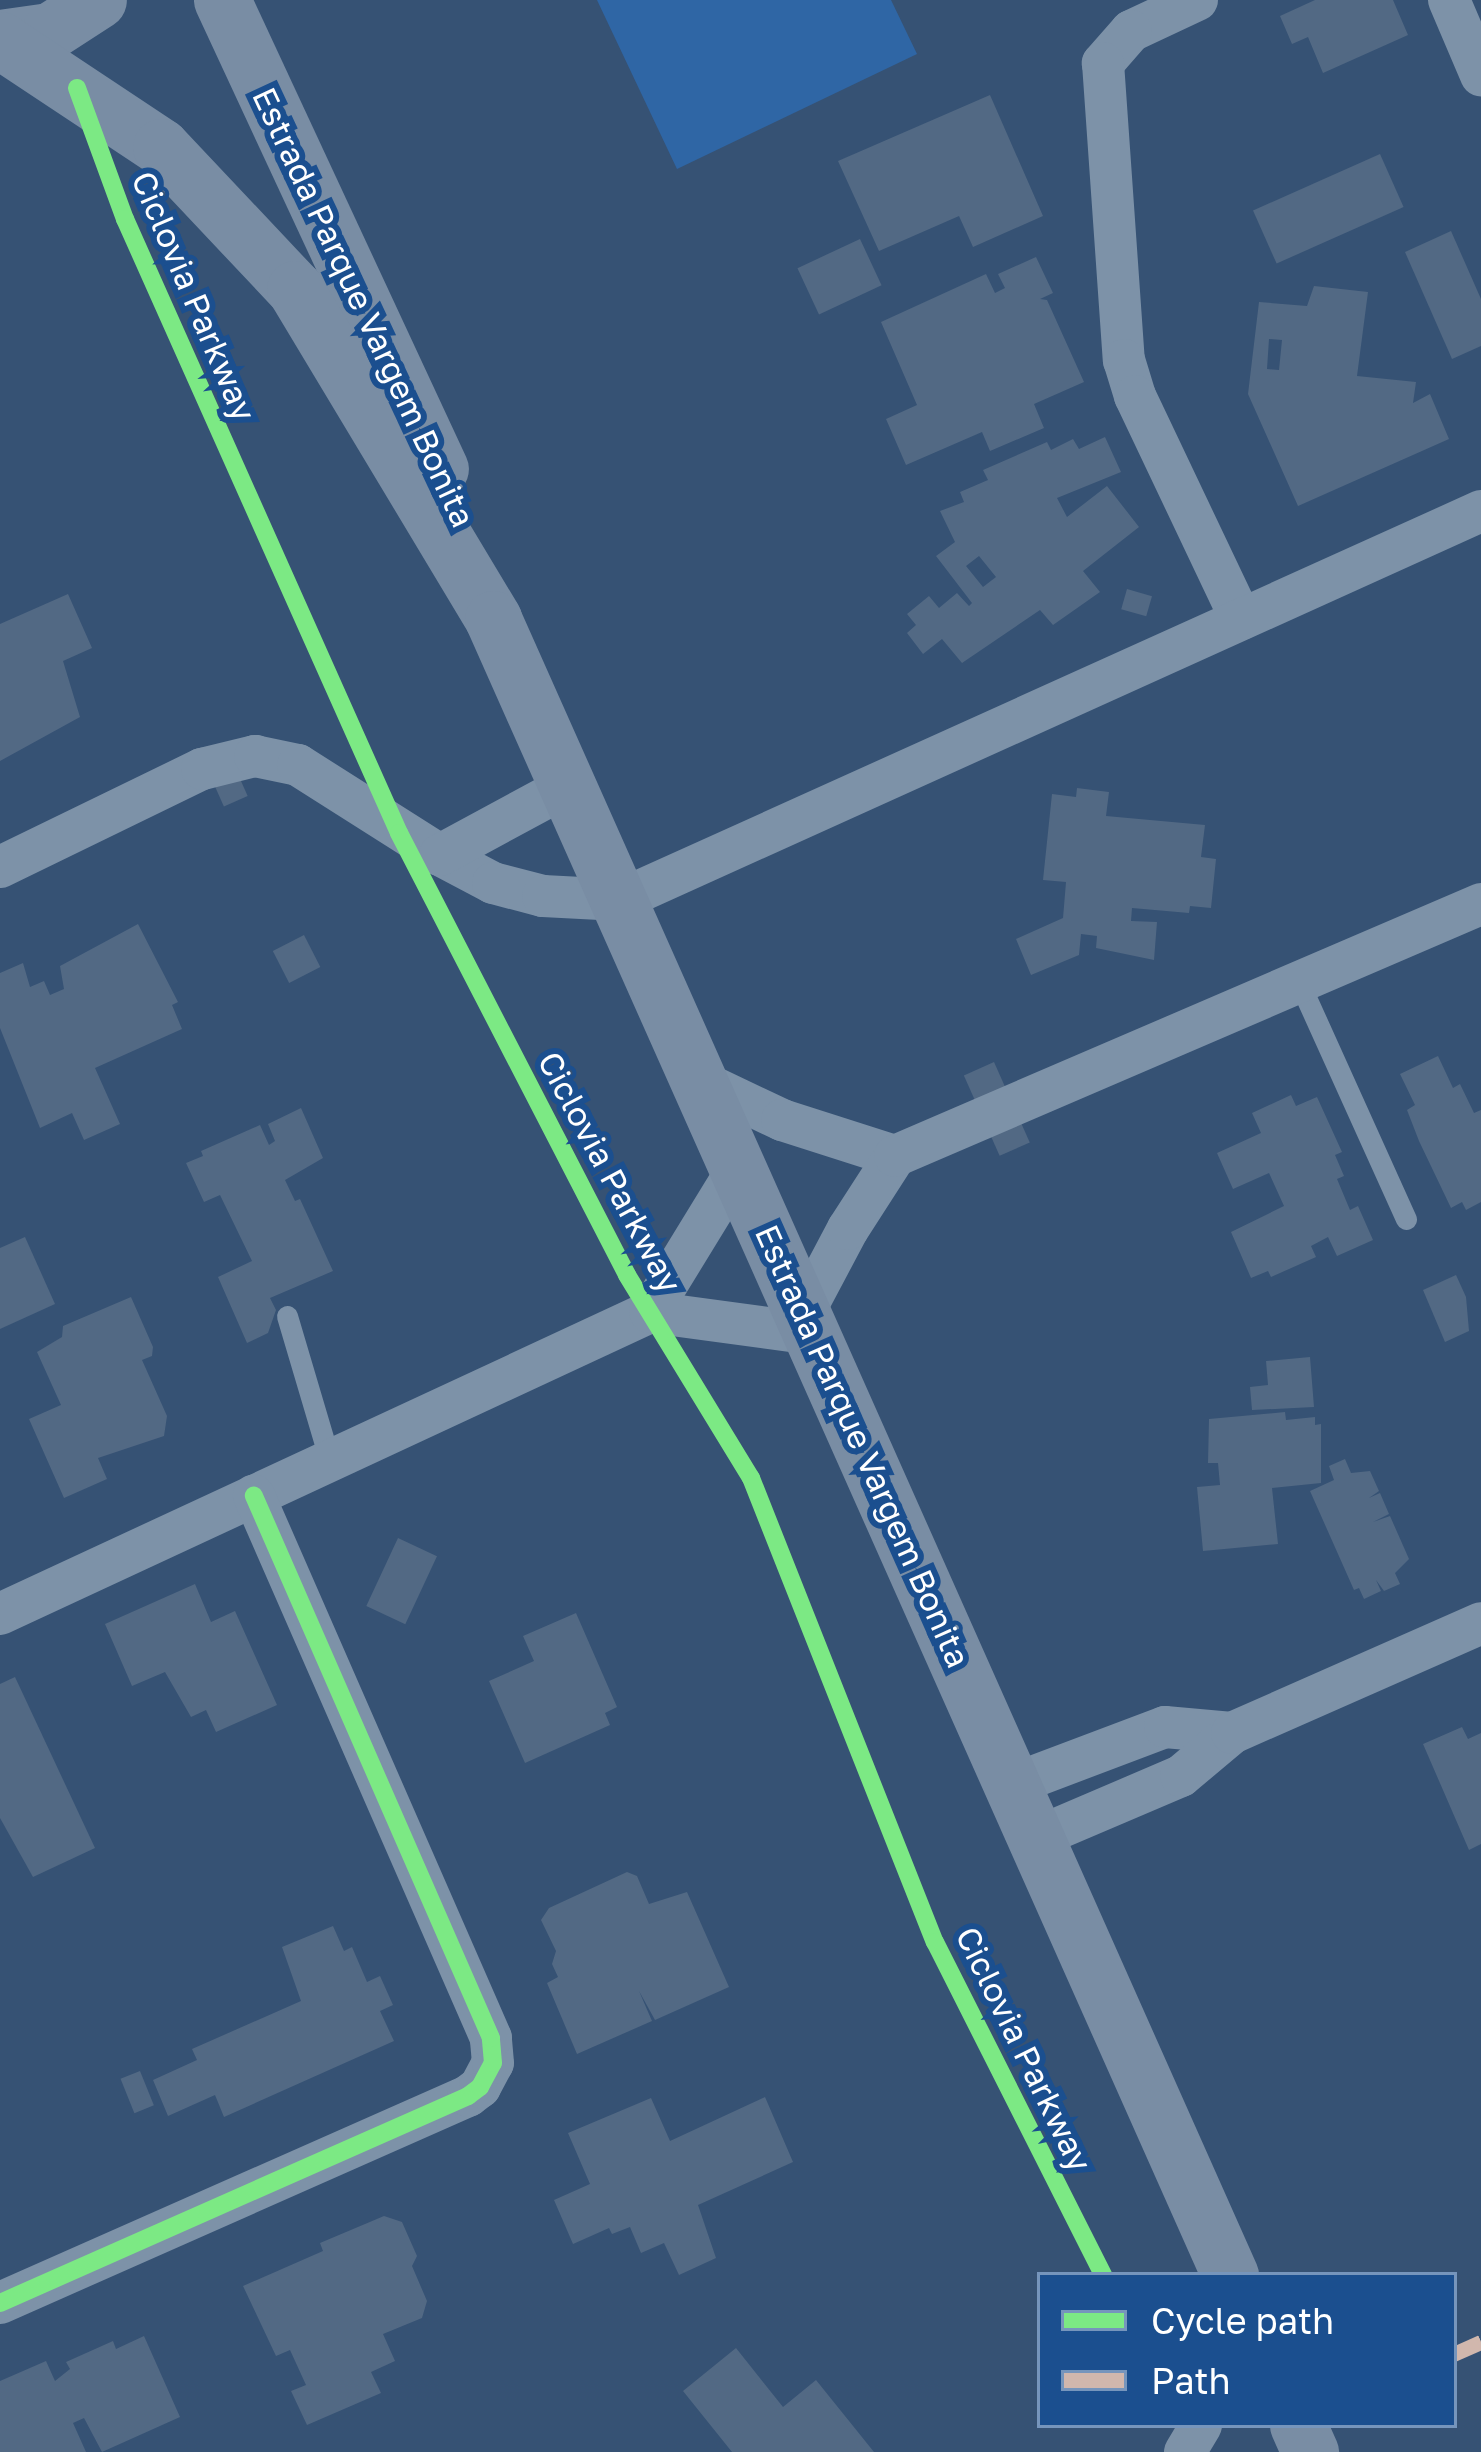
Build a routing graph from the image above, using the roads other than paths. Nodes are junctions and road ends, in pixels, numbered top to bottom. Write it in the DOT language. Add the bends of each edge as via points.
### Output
graph roads {
  1 [pos="98,0"];
  2 [pos="221,0"];
  3 [pos="1196,0"];
  4 [pos="1449,0"];
  5 [pos="0,39"];
  6 [pos="1481,75"];
  7 [pos="1481,511"];
  8 [pos="494,619"];
  9 [pos="1241,619"];
  10 [pos="566,787"];
  11 [pos="440,855"];
  12 [pos="0,867"];
  13 [pos="620,900"];
  14 [pos="1481,904"];
  15 [pos="1299,982"];
  16 [pos="700,1081"];
  17 [pos="896,1156"];
  18 [pos="739,1167"];
  19 [pos="1406,1219"];
  20 [pos="650,1312"];
  21 [pos="287,1316"];
  22 [pos="808,1323"];
  23 [pos="330,1460"];
  24 [pos="254,1496"];
  25 [pos="0,1614"];
  26 [pos="1481,1623"];
  27 [pos="1232,1733"];
  28 [pos="1014,1784"];
  29 [pos="1038,1837"];
  30 [pos="1229,2272"];
  31 [pos="0,2302"];
  1 -- 5 [label="main road" via="50,32"];
  2 -- 8 [label="main road, Estrada Parque Vargem Bonita" via="388,349 481,567"];
  3 -- 9 [label="street" via="1131,31 1103,63 1124,360"];
  4 -- 6 [label="street"];
  5 -- 8 [label="main road, Estrada Parque Vargem Bonita" via="161,147 279,270"];
  7 -- 9 [label="street"];
  8 -- 10 [label="main road, Estrada Parque Vargem Bonita"];
  9 -- 13 [label="street"];
  10 -- 11 [label="street"];
  10 -- 13 [label="main road, Estrada Parque Vargem Bonita"];
  11 -- 12 [label="street" via="298,765 255,756 202,769"];
  11 -- 13 [label="street" via="493,883 543,896"];
  13 -- 16 [label="main road, Estrada Parque Vargem Bonita"];
  14 -- 15 [label="street"];
  15 -- 17 [label="street"];
  15 -- 19 [label="lane"];
  16 -- 17 [label="street" via="782,1120"];
  16 -- 18 [label="main road, Estrada Parque Vargem Bonita"];
  17 -- 22 [label="street" via="848,1229"];
  18 -- 20 [label="street"];
  18 -- 22 [label="main road, Estrada Parque Vargem Bonita"];
  20 -- 22 [label="street"];
  20 -- 23 [label="street"];
  21 -- 23 [label="lane"];
  22 -- 28 [label="main road, Estrada Parque Vargem Bonita"];
  23 -- 24 [label="street"];
  24 -- 25 [label="street"];
  24 -- 31 [label="street" via="491,2038 493,2063 468,2096"];
  26 -- 27 [label="street"];
  27 -- 28 [label="street" via="1165,1727"];
  27 -- 29 [label="street" via="1181,1776"];
  28 -- 29 [label="main road, Estrada Parque Vargem Bonita"];
  29 -- 30 [label="main road, Estrada Parque Vargem Bonita"];
}
